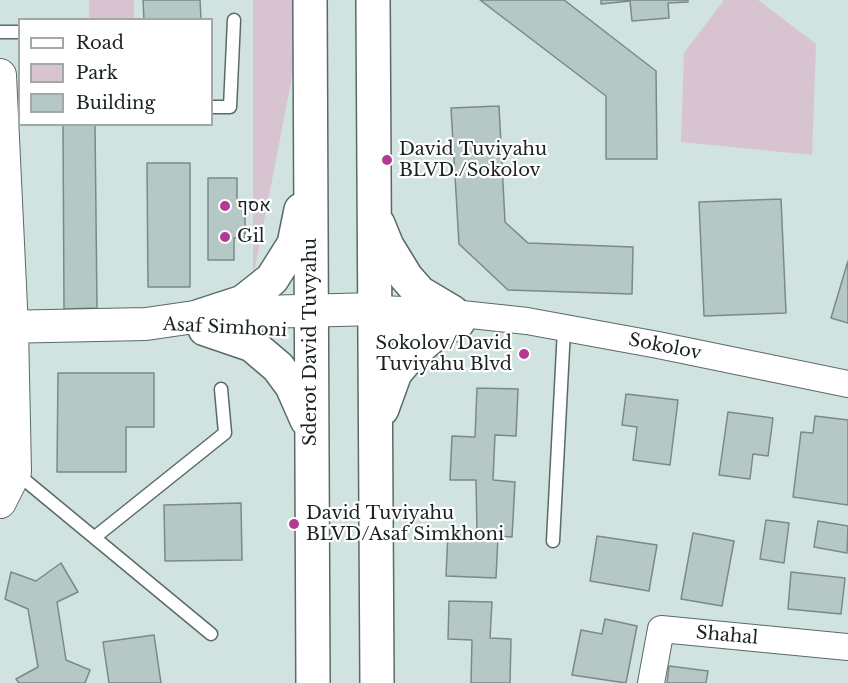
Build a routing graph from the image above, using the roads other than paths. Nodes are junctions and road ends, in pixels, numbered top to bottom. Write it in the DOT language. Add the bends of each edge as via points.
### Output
graph roads {
  1 [pos="310,0"];
  2 [pos="373,0"];
  3 [pos="234,20"];
  4 [pos="0,32"];
  5 [pos="18,32"];
  6 [pos="3,78"];
  7 [pos="213,107"];
  8 [pos="310,168"];
  9 [pos="374,216"];
  10 [pos="463,317"];
  11 [pos="376,320"];
  12 [pos="310,321"];
  13 [pos="202,322"];
  14 [pos="6,328"];
  15 [pos="564,329"];
  16 [pos="848,384"];
  17 [pos="221,389"];
  18 [pos="312,434"];
  19 [pos="376,437"];
  20 [pos="15,472"];
  21 [pos="0,502"];
  22 [pos="95,537"];
  23 [pos="553,541"];
  24 [pos="211,634"];
  25 [pos="848,647"];
  26 [pos="313,683"];
  27 [pos="377,683"];
  28 [pos="651,683"];
  1 -- 8 [label="highway, Sderot David Tuvyahu"];
  2 -- 9 [label="highway"];
  3 -- 7 [label="lane" via="230,107"];
  4 -- 5 [label="lane"];
  6 -- 14 [label="street"];
  8 -- 12 [label="highway, Sderot David Tuvyahu"];
  8 -- 13 [label="highway" via="294,244 272,279 243,302"];
  9 -- 10 [label="highway" via="387,246 420,293"];
  9 -- 11 [label="highway"];
  10 -- 11 [label="street, Sokolov"];
  10 -- 15 [label="street, Sokolov" via="527,321"];
  10 -- 19 [label="highway" via="437,332 395,373"];
  11 -- 12 [label="street, Asaf Simhoni"];
  11 -- 19 [label="highway"];
  12 -- 13 [label="street, Asaf Simhoni"];
  12 -- 18 [label="highway, Sderot David Tuvyahu"];
  13 -- 14 [label="street, Asaf Simhoni"];
  13 -- 18 [label="highway" via="252,345 278,367 292,386"];
  14 -- 20 [label="street"];
  15 -- 16 [label="street, Sokolov"];
  15 -- 23 [label="lane"];
  17 -- 22 [label="lane" via="225,433"];
  18 -- 26 [label="highway, Sderot David Tuvyahu"];
  19 -- 27 [label="highway"];
  20 -- 21 [label="street"];
  20 -- 22 [label="lane"];
  22 -- 24 [label="lane"];
  25 -- 28 [label="street, Shahal" via="661,629"];
}
